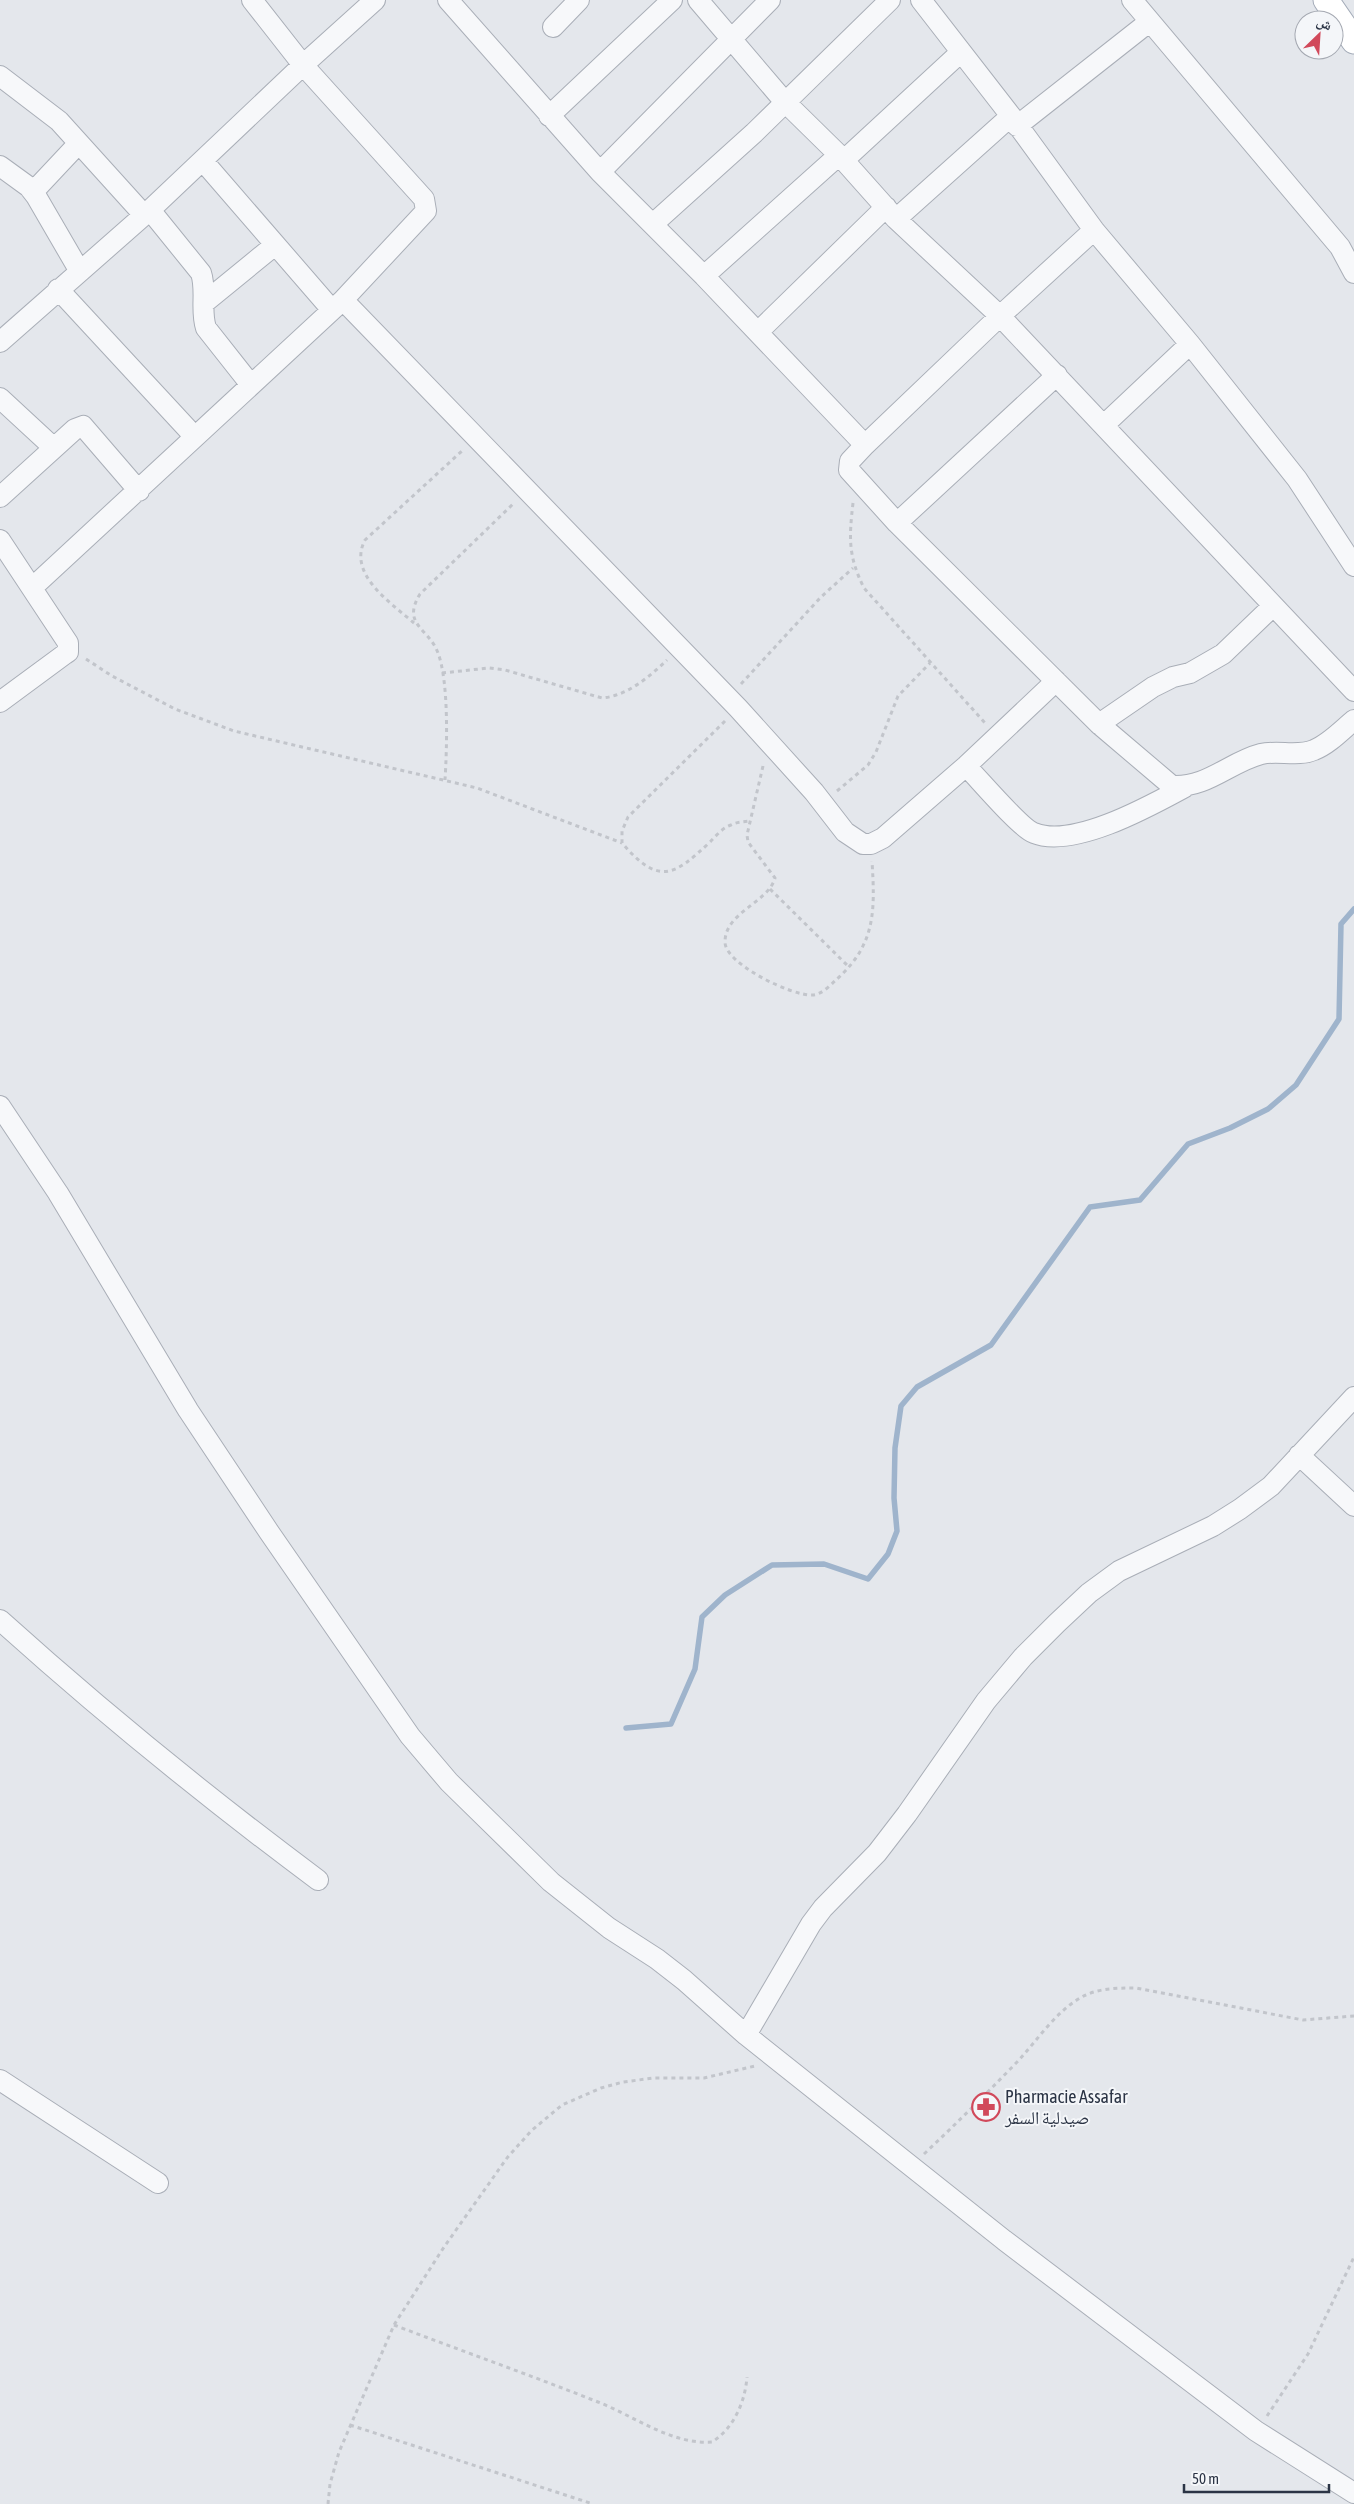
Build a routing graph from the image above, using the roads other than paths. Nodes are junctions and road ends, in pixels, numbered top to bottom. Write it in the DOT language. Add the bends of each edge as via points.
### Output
graph roads {
  1 [pos="252,0"];
  2 [pos="375,0"];
  3 [pos="448,0"];
  4 [pos="579,0"];
  5 [pos="672,0"];
  6 [pos="698,0"];
  7 [pos="770,0"];
  8 [pos="890,0"];
  9 [pos="921,0"];
  10 [pos="1132,0"];
  11 [pos="1326,0"];
  12 [pos="1149,22"];
  13 [pos="552,27"];
  14 [pos="730,40"];
  15 [pos="1354,42"];
  16 [pos="961,52"];
  17 [pos="303,65"];
  18 [pos="0,76"];
  19 [pos="784,101"];
  20 [pos="549,116"];
  21 [pos="1014,121"];
  22 [pos="79,143"];
  23 [pos="841,158"];
  24 [pos="203,161"];
  25 [pos="0,166"];
  26 [pos="600,172"];
  27 [pos="33,192"];
  28 [pos="147,213"];
  29 [pos="891,213"];
  30 [pos="653,224"];
  31 [pos="1094,230"];
  32 [pos="275,245"];
  33 [pos="80,270"];
  34 [pos="1354,273"];
  35 [pos="704,276"];
  36 [pos="58,289"];
  37 [pos="204,302"];
  38 [pos="337,305"];
  39 [pos="1000,316"];
  40 [pos="758,332"];
  41 [pos="0,342"];
  42 [pos="1190,344"];
  43 [pos="1057,375"];
  44 [pos="251,385"];
  45 [pos="0,398"];
  46 [pos="1104,425"];
  47 [pos="195,437"];
  48 [pos="865,445"];
  49 [pos="54,448"];
  50 [pos="139,491"];
  51 [pos="0,497"];
  52 [pos="897,523"];
  53 [pos="0,540"];
  54 [pos="1354,566"];
  55 [pos="33,587"];
  56 [pos="1273,606"];
  57 [pos="1056,681"];
  58 [pos="1354,691"];
  59 [pos="2,696"];
  60 [pos="1354,720"];
  61 [pos="1099,724"];
  62 [pos="966,766"];
  63 [pos="1185,787"];
  64 [pos="0,1106"];
  65 [pos="1354,1397"];
  66 [pos="1299,1455"];
  67 [pos="1354,1506"];
  68 [pos="0,1620"];
  69 [pos="318,1880"];
  70 [pos="746,2035"];
  71 [pos="0,2080"];
  72 [pos="158,2183"];
  73 [pos="1354,2493"];
  1 -- 17 [label="street"];
  2 -- 17 [label="street"];
  3 -- 20 [label="street"];
  4 -- 13 [label="street"];
  5 -- 20 [label="street"];
  6 -- 14 [label="street"];
  7 -- 14 [label="street"];
  8 -- 19 [label="street"];
  9 -- 16 [label="street"];
  10 -- 12 [label="street"];
  11 -- 15 [label="main road"];
  12 -- 21 [label="street"];
  12 -- 34 [label="street" via="1340,247"];
  14 -- 19 [label="street"];
  14 -- 26 [label="street"];
  16 -- 21 [label="street"];
  16 -- 23 [label="street"];
  17 -- 24 [label="street"];
  17 -- 38 [label="street" via="426,202 426,210"];
  18 -- 22 [label="street" via="49,112"];
  19 -- 23 [label="street"];
  19 -- 30 [label="street"];
  20 -- 26 [label="street"];
  21 -- 29 [label="street"];
  21 -- 31 [label="street"];
  22 -- 27 [label="street"];
  22 -- 28 [label="street"];
  23 -- 29 [label="street"];
  23 -- 35 [label="street"];
  24 -- 28 [label="street"];
  24 -- 32 [label="street"];
  25 -- 27 [label="street"];
  26 -- 30 [label="street"];
  27 -- 33 [label="street"];
  28 -- 33 [label="street"];
  28 -- 37 [label="street" via="201,273"];
  29 -- 39 [label="street"];
  29 -- 40 [label="street"];
  30 -- 35 [label="street"];
  31 -- 39 [label="street"];
  31 -- 42 [label="street"];
  32 -- 37 [label="street"];
  32 -- 38 [label="street"];
  33 -- 36 [label="street"];
  35 -- 40 [label="street"];
  36 -- 41 [label="street"];
  36 -- 47 [label="street"];
  37 -- 44 [label="street" via="206,328"];
  38 -- 44 [label="street"];
  38 -- 62 [label="street" via="477,438 680,648 769,741 845,832 863,844 883,838"];
  39 -- 43 [label="street"];
  39 -- 48 [label="street"];
  40 -- 48 [label="street"];
  42 -- 46 [label="street"];
  42 -- 54 [label="street" via="1297,479"];
  43 -- 46 [label="street"];
  43 -- 52 [label="street"];
  44 -- 47 [label="street"];
  45 -- 49 [label="street"];
  46 -- 56 [label="street"];
  47 -- 50 [label="street"];
  48 -- 52 [label="street" via="848,465 851,475"];
  49 -- 50 [label="street" via="78,426 83,426"];
  49 -- 51 [label="street"];
  50 -- 55 [label="street"];
  52 -- 57 [label="street"];
  53 -- 55 [label="street"];
  55 -- 59 [label="street" via="69,647 65,654"];
  56 -- 58 [label="street"];
  56 -- 61 [label="street" via="1224,654 1190,674 1173,677 1152,687"];
  57 -- 61 [label="street"];
  57 -- 62 [label="street"];
  60 -- 63 [label="street" via="1312,751 1262,754"];
  61 -- 63 [label="street" via="1172,786"];
  62 -- 63 [label="street" via="1028,830 1062,837 1086,831"];
  64 -- 70 [label="street" via="58,1193 188,1410 410,1736 449,1782 551,1882 609,1928 684,1980"];
  65 -- 66 [label="street"];
  66 -- 67 [label="street"];
  66 -- 70 [label="street" via="1271,1486 1240,1509 1213,1526 1119,1571 1089,1594 1023,1657 986,1701 877,1854 811,1924"];
  68 -- 69 [label="street" via="149,1750"];
  70 -- 73 [label="street" via="1160,2360 1256,2431"];
  71 -- 72 [label="street"];
}
